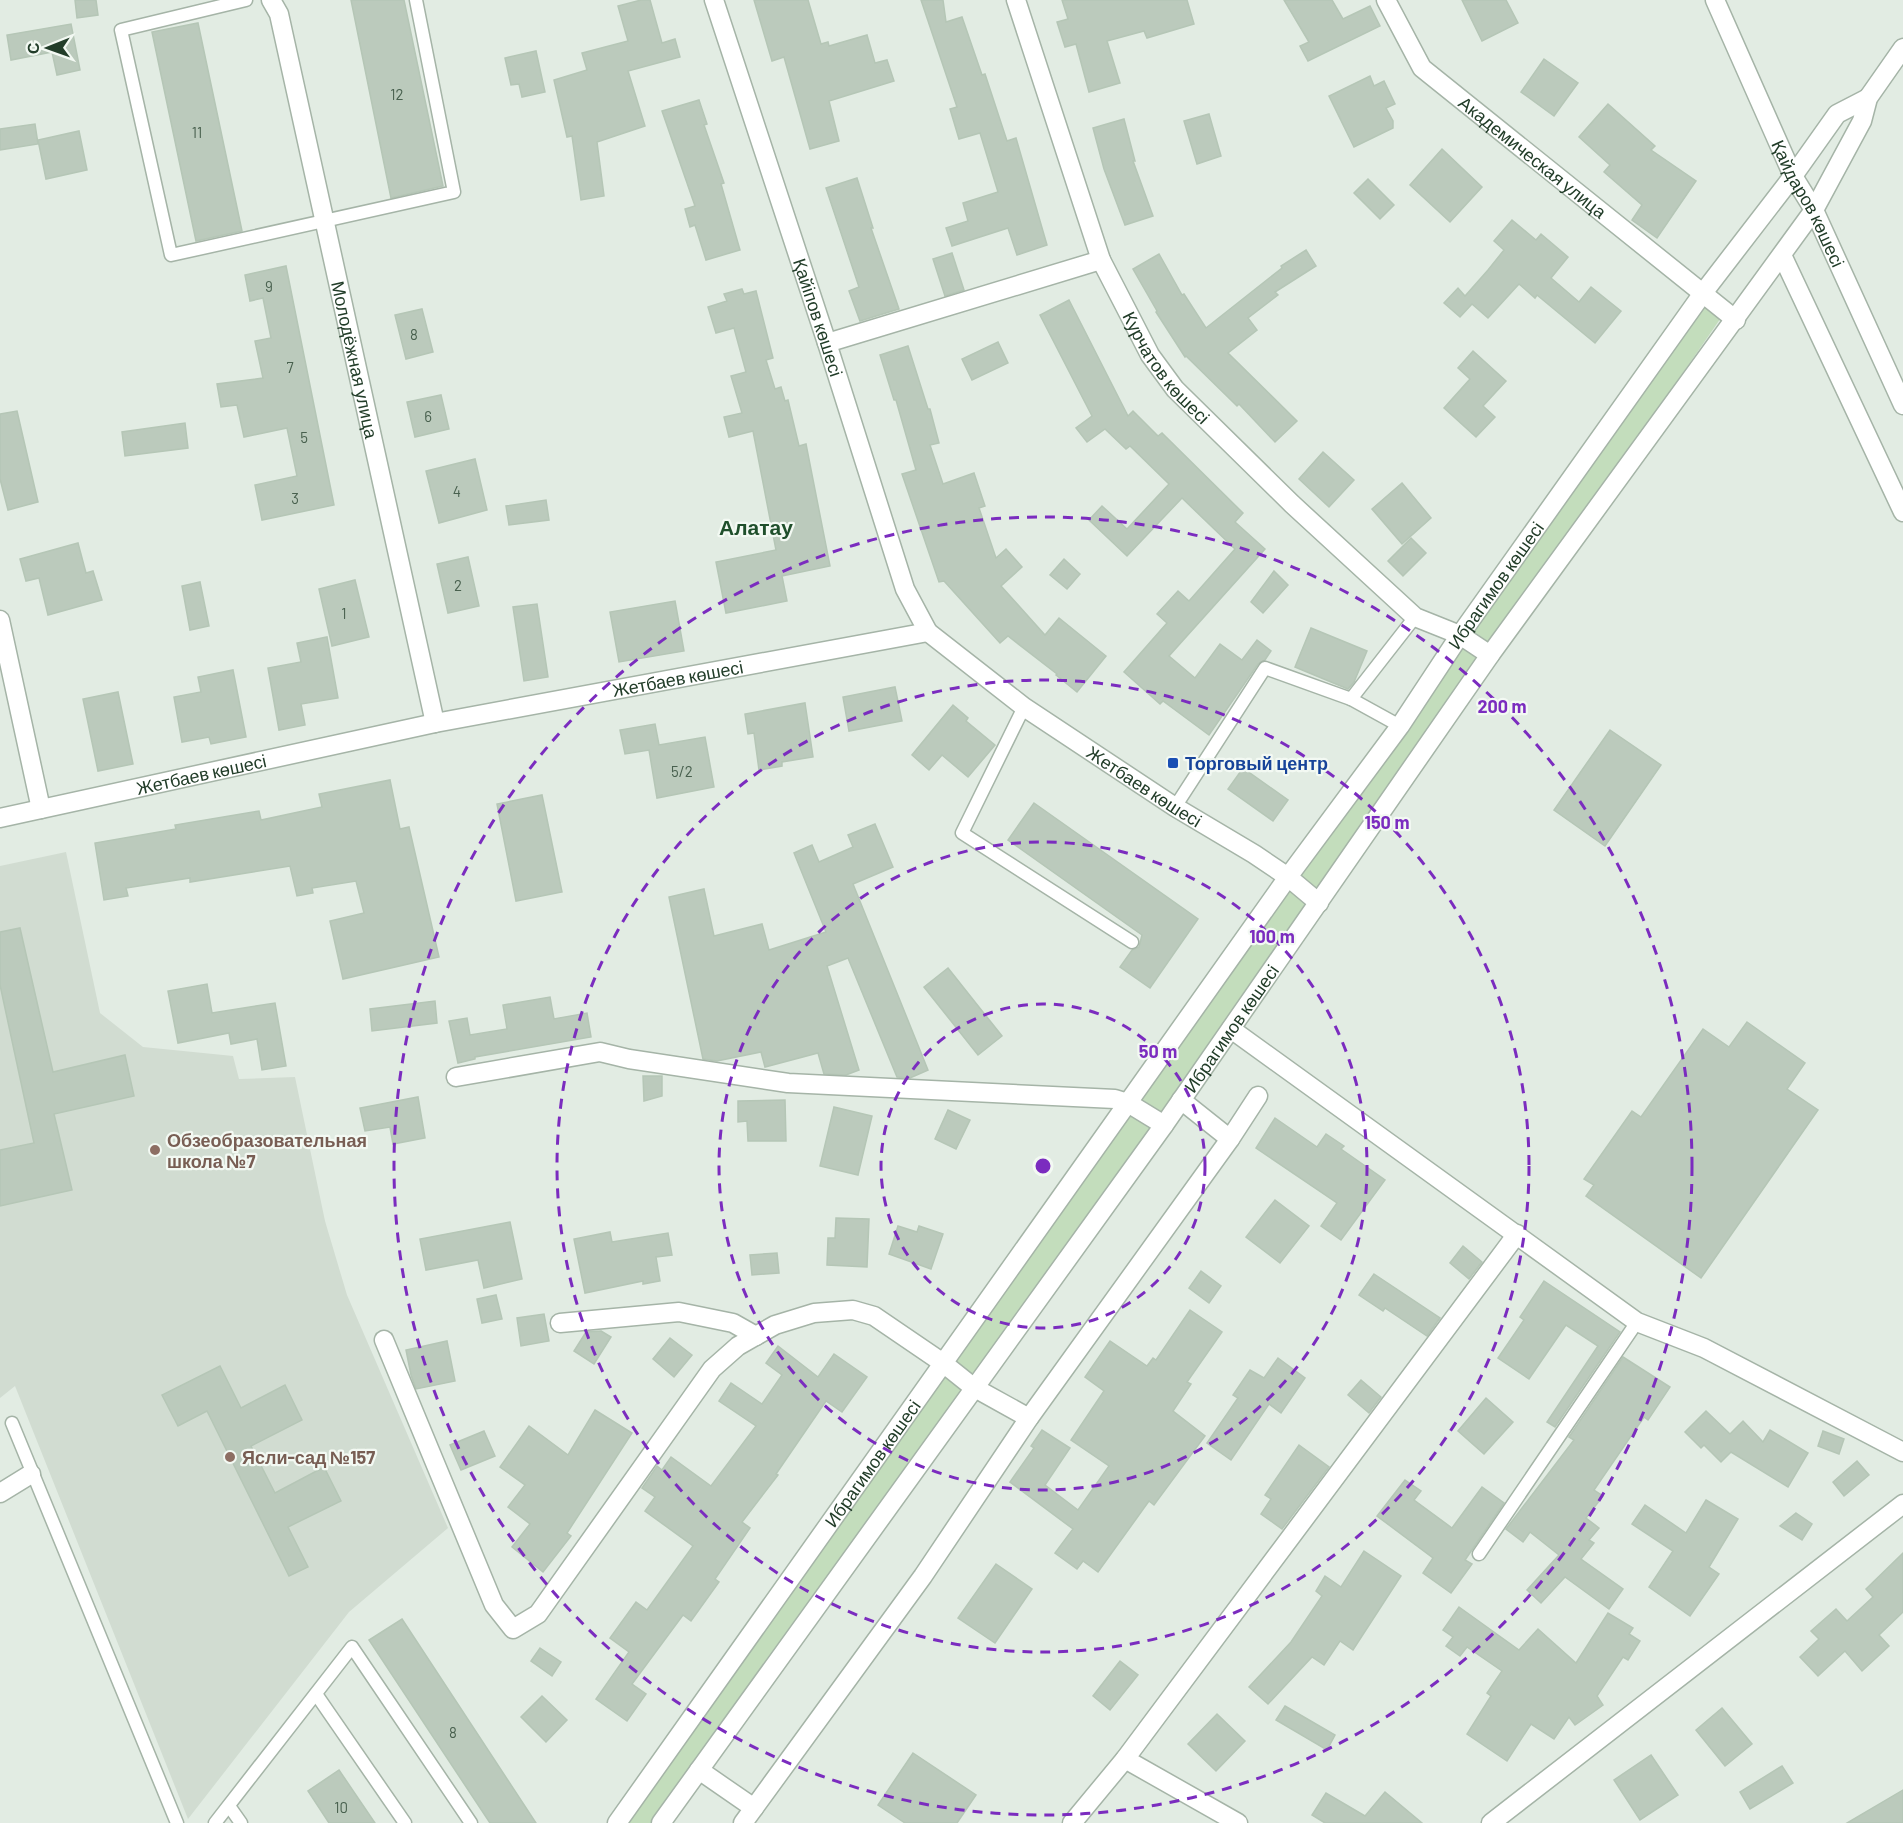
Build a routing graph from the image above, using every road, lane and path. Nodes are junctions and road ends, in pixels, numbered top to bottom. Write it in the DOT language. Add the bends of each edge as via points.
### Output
graph roads {
  1 [pos="246,0"];
  2 [pos="272,0"];
  3 [pos="416,0"];
  4 [pos="714,0"];
  5 [pos="1016,0"];
  6 [pos="1386,0"];
  7 [pos="1715,0"];
  8 [pos="1903,48"];
  9 [pos="1868,98"];
  10 [pos="1793,176"];
  11 [pos="1814,210"];
  12 [pos="324,220"];
  13 [pos="1782,255"];
  14 [pos="1101,260"];
  15 [pos="1703,293"];
  16 [pos="1736,320"];
  17 [pos="827,343"];
  18 [pos="1903,405"];
  19 [pos="1903,512"];
  20 [pos="1415,617"];
  21 [pos="0,620"];
  22 [pos="928,632"];
  23 [pos="1460,635"];
  24 [pos="1490,655"];
  25 [pos="1351,699"];
  26 [pos="1024,707"];
  27 [pos="435,723"];
  28 [pos="1400,726"];
  29 [pos="1175,807"];
  30 [pos="41,809"];
  31 [pos="0,818"];
  32 [pos="1288,877"];
  33 [pos="1319,903"];
  34 [pos="1132,942"];
  35 [pos="1231,1029"];
  36 [pos="456,1077"];
  37 [pos="1258,1096"];
  38 [pos="1181,1100"];
  39 [pos="1128,1103"];
  40 [pos="1164,1125"];
  41 [pos="1230,1139"];
  42 [pos="1517,1234"];
  43 [pos="1637,1322"];
  44 [pos="560,1323"];
  45 [pos="756,1336"];
  46 [pos="384,1340"];
  47 [pos="943,1362"];
  48 [pos="973,1387"];
  49 [pos="1029,1418"];
  50 [pos="12,1423"];
  51 [pos="1903,1452"];
  52 [pos="31,1474"];
  53 [pos="0,1494"];
  54 [pos="1903,1504"];
  55 [pos="1479,1554"];
  56 [pos="316,1694"];
  57 [pos="1125,1759"];
  58 [pos="699,1770"];
  59 [pos="229,1806"];
  60 [pos="754,1808"];
  61 [pos="177,1823"];
  62 [pos="214,1823"];
  63 [pos="241,1823"];
  64 [pos="405,1823"];
  65 [pos="471,1823"];
  66 [pos="617,1823"];
  67 [pos="661,1823"];
  68 [pos="743,1823"];
  69 [pos="1072,1823"];
  70 [pos="1238,1823"];
  71 [pos="1491,1823"];
  1 -- 12 [label="lane" via="121,30 171,255"];
  2 -- 12 [label="street, Молодёжная улица" via="279,14"];
  3 -- 12 [label="lane" via="454,192"];
  4 -- 17 [label="street, Қайіпов көшесі"];
  5 -- 14 [label="street, Курчатов көшесі"];
  6 -- 15 [label="street, Академическая улица" via="1422,68"];
  7 -- 10 [label="street, Қайдаров көшесі"];
  8 -- 9 [label="street, Ибрагимов көшесі"];
  9 -- 10 [label="street, Ибрагимов көшесі" via="1837,114"];
  9 -- 11 [label="street, Ибрагимов көшесі" via="1862,121"];
  10 -- 11 [label="street, Қайдаров көшесі"];
  10 -- 15 [label="street, Ибрагимов көшесі"];
  11 -- 13 [label="street, Ибрагимов көшесі"];
  11 -- 18 [label="street, Қайдаров көшесі"];
  12 -- 27 [label="street, Молодёжная улица"];
  13 -- 16 [label="street, Ибрагимов көшесі"];
  13 -- 19 [label="street"];
  14 -- 17 [label="street"];
  14 -- 20 [label="street, Курчатов көшесі" via="1150,355 1175,389"];
  15 -- 16 [label="street"];
  15 -- 23 [label="street, Ибрагимов көшесі"];
  16 -- 24 [label="street, Ибрагимов көшесі"];
  17 -- 22 [label="street, Қайіпов көшесі" via="905,589"];
  20 -- 23 [label="street, Курчатов көшесі"];
  20 -- 25 [label="lane"];
  21 -- 30 [label="street"];
  22 -- 26 [label="street, Жетбаев көшесі"];
  22 -- 27 [label="street, Жетбаев көшесі"];
  23 -- 24 [label="street, Курчатов көшесі"];
  23 -- 28 [label="street, Ибрагимов көшесі"];
  24 -- 33 [label="street, Ибрагимов көшесі"];
  25 -- 28 [label="lane"];
  25 -- 29 [label="lane" via="1265,668"];
  26 -- 29 [label="street, Жетбаев көшесі"];
  26 -- 34 [label="lane" via="962,833"];
  27 -- 30 [label="street, Жетбаев көшесі"];
  28 -- 32 [label="street, Ибрагимов көшесі"];
  29 -- 32 [label="street, Жетбаев көшесі"];
  30 -- 31 [label="street, Жетбаев көшесі"];
  32 -- 33 [label="street"];
  32 -- 39 [label="street, Ибрагимов көшесі"];
  33 -- 35 [label="street, Ибрагимов көшесі"];
  35 -- 38 [label="street, Ибрагимов көшесі"];
  35 -- 42 [label="street"];
  36 -- 39 [label="street" via="600,1052 788,1083 1115,1099"];
  37 -- 41 [label="street"];
  38 -- 40 [label="street, Ибрагимов көшесі"];
  38 -- 41 [label="street"];
  39 -- 40 [label="street"];
  39 -- 47 [label="street, Ибрагимов көшесі"];
  40 -- 48 [label="street, Ибрагимов көшесі"];
  41 -- 49 [label="street"];
  42 -- 43 [label="street"];
  42 -- 57 [label="street"];
  43 -- 51 [label="street" via="1704,1348"];
  43 -- 55 [label="lane"];
  44 -- 45 [label="street" via="679,1312 733,1323"];
  45 -- 46 [label="street" via="738,1346 712,1370 538,1614 513,1629 494,1605"];
  45 -- 47 [label="street" via="775,1325 814,1314 853,1310 874,1316"];
  47 -- 48 [label="street"];
  47 -- 66 [label="street, Ибрагимов көшесі"];
  48 -- 49 [label="street"];
  48 -- 58 [label="street, Ибрагимов көшесі"];
  49 -- 60 [label="street" via="923,1576"];
  50 -- 52 [label="lane"];
  52 -- 53 [label="street"];
  52 -- 61 [label="lane"];
  54 -- 71 [label="street"];
  56 -- 59 [label="lane"];
  56 -- 64 [label="lane"];
  56 -- 65 [label="lane" via="352,1647"];
  57 -- 69 [label="street"];
  57 -- 70 [label="street"];
  58 -- 60 [label="street"];
  58 -- 67 [label="street, Ибрагимов көшесі"];
  59 -- 62 [label="lane"];
  59 -- 63 [label="lane"];
  60 -- 68 [label="street"];
}
